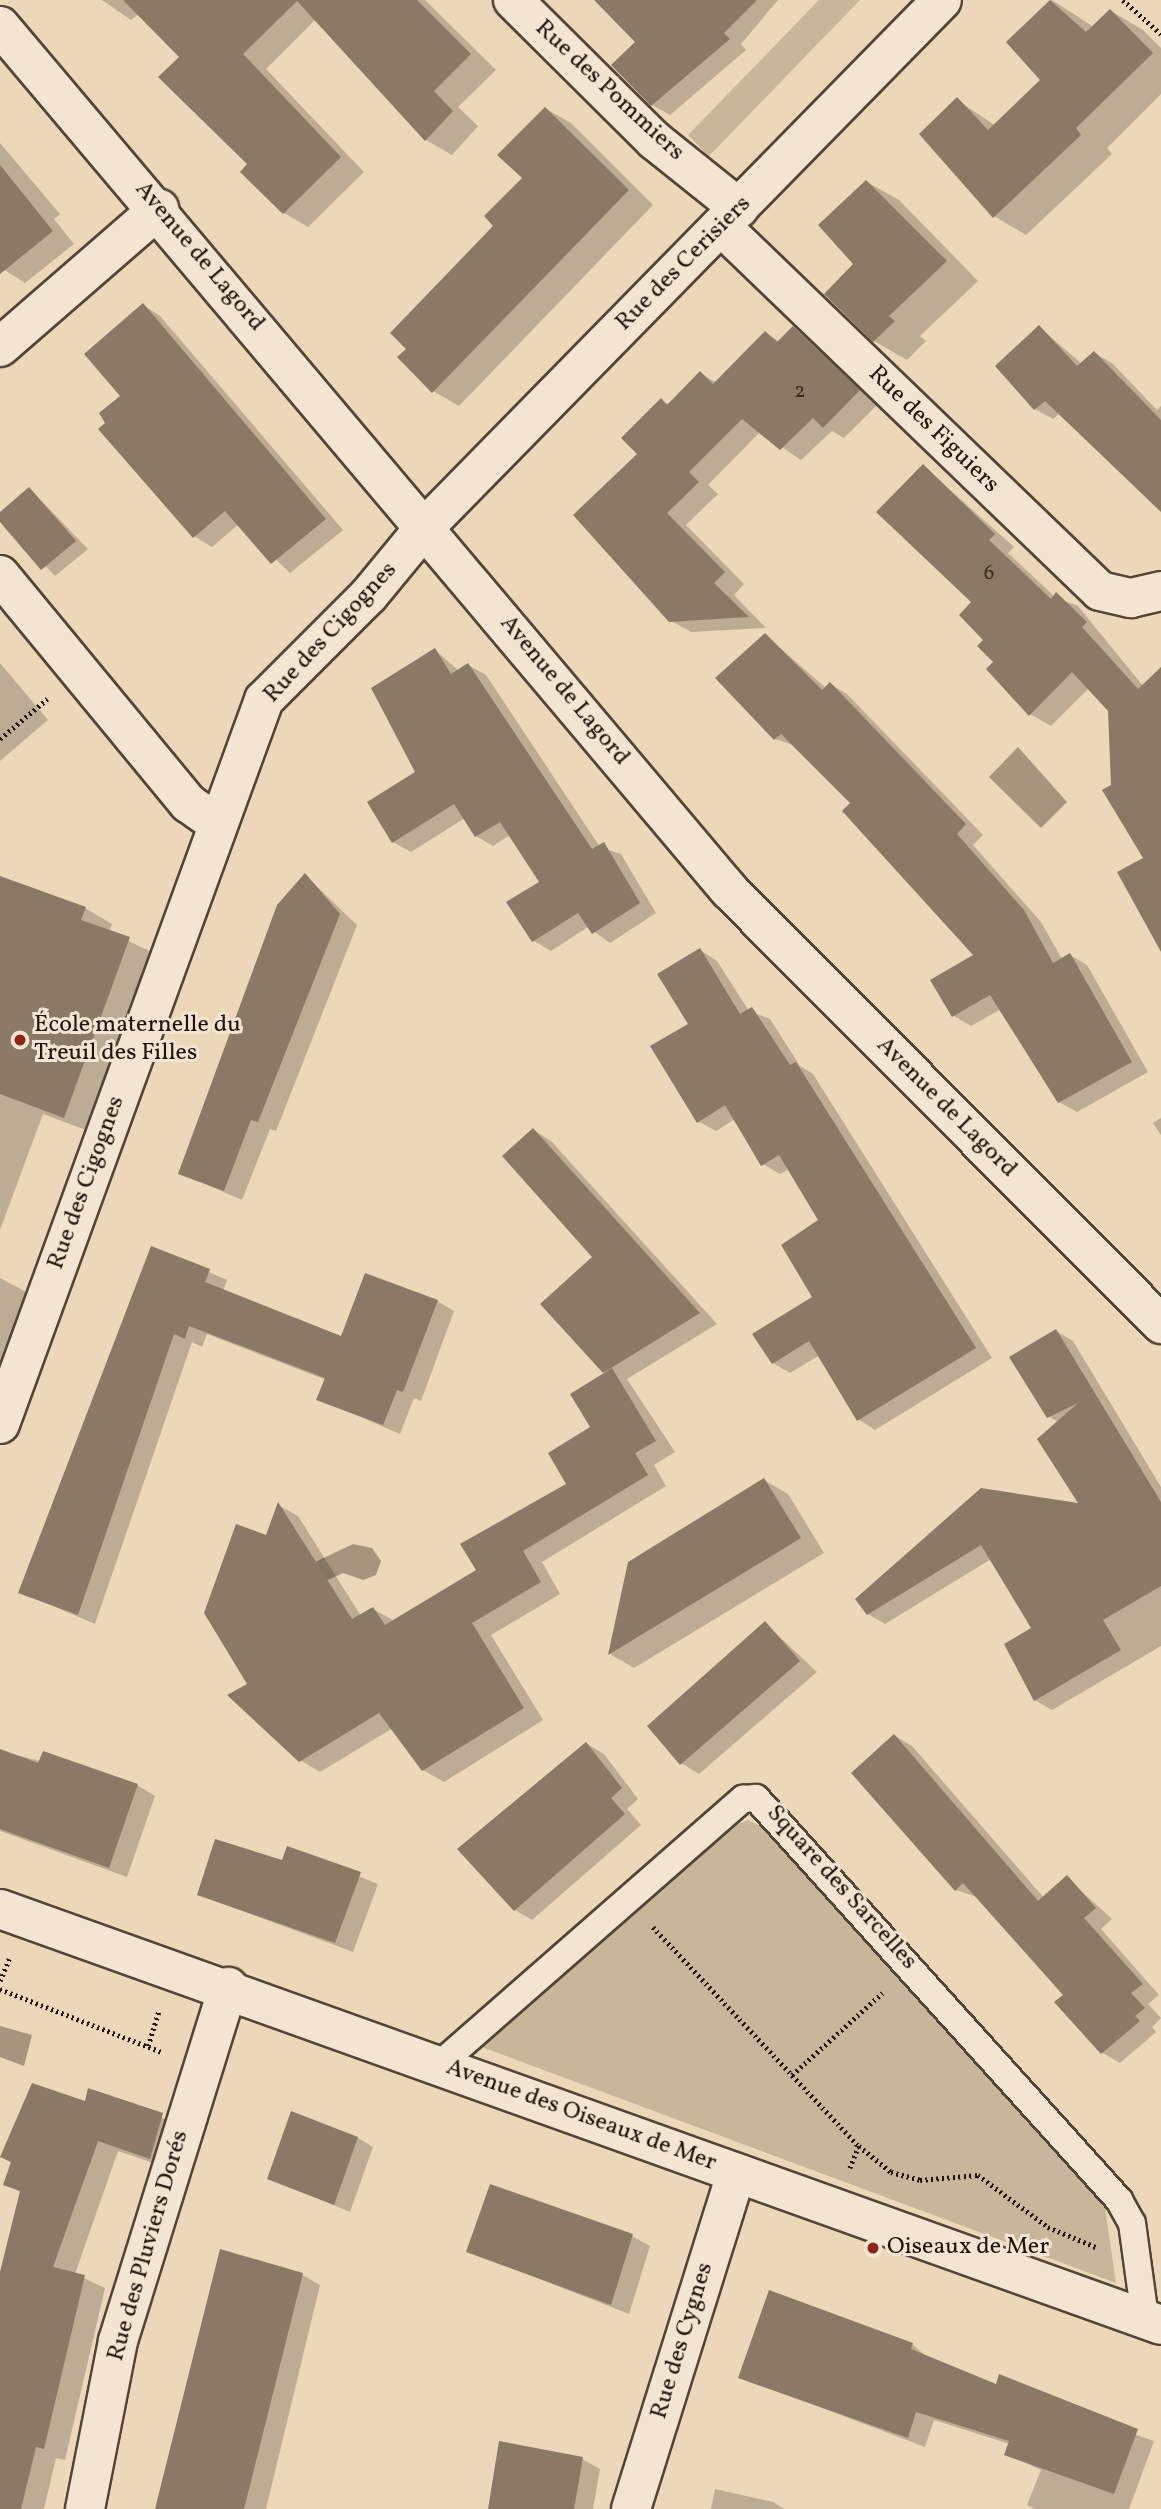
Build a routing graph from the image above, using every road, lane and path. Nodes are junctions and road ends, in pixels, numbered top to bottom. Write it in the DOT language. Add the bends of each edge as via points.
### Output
graph roads {
  1 [pos="942,0"];
  2 [pos="1123,0"];
  3 [pos="534,7"];
  4 [pos="0,26"];
  5 [pos="1161,34"];
  6 [pos="159,209"];
  7 [pos="730,217"];
  8 [pos="0,347"];
  9 [pos="425,527"];
  10 [pos="0,575"];
  11 [pos="1161,590"];
  12 [pos="80,670"];
  13 [pos="0,739"];
  14 [pos="217,823"];
  15 [pos="1161,1324"];
  16 [pos="0,1424"];
  17 [pos="628,1900"];
  18 [pos="0,1909"];
  19 [pos="912,1966"];
  20 [pos="228,1987"];
  21 [pos="0,1989"];
  22 [pos="440,2064"];
  23 [pos="202,2067"];
  24 [pos="792,2075"];
  25 [pos="859,2146"];
  26 [pos="736,2173"];
  27 [pos="835,2208"];
  28 [pos="1137,2265"];
  29 [pos="1153,2322"];
  30 [pos="85,2509"];
  31 [pos="631,2509"];
  1 -- 7 [label="street, Rue des Cerisiers"];
  2 -- 5 [label="path"];
  3 -- 7 [label="street, Rue des Pommiers"];
  4 -- 6 [label="street, Avenue de Lagord"];
  6 -- 8 [label="street"];
  6 -- 9 [label="street, Avenue de Lagord"];
  7 -- 9 [label="street, Rue des Cerisiers"];
  7 -- 11 [label="street, Rue des Figuiers" via="1100,591 1131,598"];
  9 -- 14 [label="street, Rue des Cigognes" via="369,595 264,701"];
  9 -- 15 [label="street, Avenue de Lagord" via="730,891"];
  10 -- 12 [label="street"];
  12 -- 13 [label="path"];
  12 -- 14 [label="street" via="188,803"];
  14 -- 16 [label="street, Rue des Cigognes"];
  17 -- 19 [label="lane, Square des Sarcelles" via="743,1799 756,1798"];
  17 -- 22 [label="lane, Square des Sarcelles"];
  17 -- 24 [label="path"];
  18 -- 20 [label="street, Avenue des Oiseaux de Mer"];
  19 -- 24 [label="path"];
  19 -- 28 [label="lane, Square des Sarcelles" via="1119,2200 1132,2223"];
  20 -- 22 [label="street, Avenue des Oiseaux de Mer"];
  20 -- 23 [label="street, Rue des Pluviers Dorés"];
  21 -- 23 [label="path"];
  22 -- 26 [label="street, Avenue des Oiseaux de Mer"];
  23 -- 30 [label="street, Rue des Pluviers Dorés" via="118,2341"];
  24 -- 25 [label="path"];
  25 -- 27 [label="path"];
  25 -- 28 [label="path" via="883,2168 920,2180 978,2175 1048,2227"];
  26 -- 27 [label="street, Avenue des Oiseaux de Mer"];
  26 -- 31 [label="street, Rue des Cygnes"];
  27 -- 29 [label="street, Avenue des Oiseaux de Mer"];
  28 -- 29 [label="lane, Square des Sarcelles"];
}
